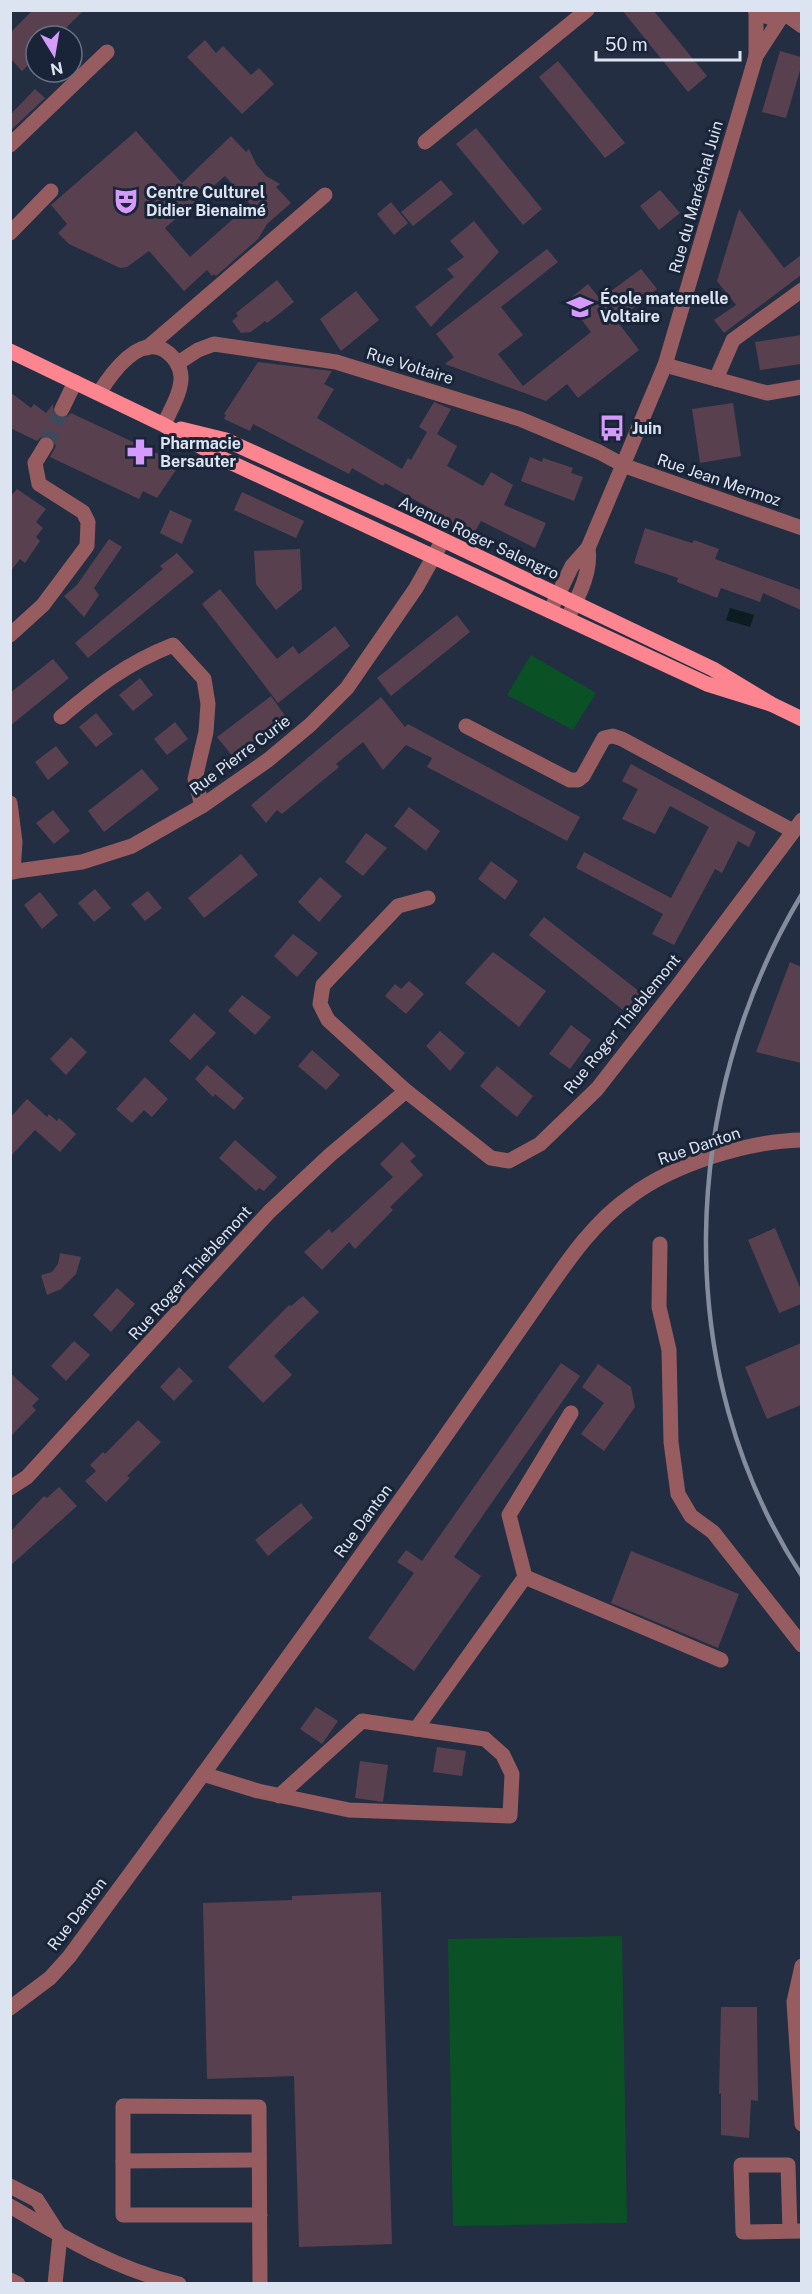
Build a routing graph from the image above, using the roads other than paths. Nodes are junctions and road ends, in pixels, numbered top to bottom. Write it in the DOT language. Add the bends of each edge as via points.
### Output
graph roads {
  1 [pos="587,10"];
  2 [pos="756,11"];
  3 [pos="787,15"];
  4 [pos="801,26"];
  5 [pos="106,52"];
  6 [pos="756,56"];
  7 [pos="425,142"];
  8 [pos="10,145"];
  9 [pos="51,191"];
  10 [pos="326,195"];
  11 [pos="10,233"];
  12 [pos="801,290"];
  13 [pos="147,348"];
  14 [pos="10,351"];
  15 [pos="178,363"];
  16 [pos="665,365"];
  17 [pos="716,379"];
  18 [pos="75,382"];
  19 [pos="801,387"];
  20 [pos="99,393"];
  21 [pos="62,409"];
  22 [pos="164,424"];
  23 [pos="46,444"];
  24 [pos="624,466"];
  25 [pos="801,528"];
  26 [pos="443,540"];
  27 [pos="588,548"];
  28 [pos="434,556"];
  29 [pos="557,594"];
  30 [pos="575,603"];
  31 [pos="550,611"];
  32 [pos="567,619"];
  33 [pos="10,635"];
  34 [pos="771,704"];
  35 [pos="61,717"];
  36 [pos="801,719"];
  37 [pos="466,726"];
  38 [pos="10,803"];
  39 [pos="202,806"];
  40 [pos="797,825"];
  41 [pos="12,872"];
  42 [pos="428,898"];
  43 [pos="406,1091"];
  44 [pos="801,1140"];
  45 [pos="660,1244"];
  46 [pos="571,1413"];
  47 [pos="10,1488"];
  48 [pos="525,1577"];
  49 [pos="801,1646"];
  50 [pos="722,1660"];
  51 [pos="416,1729"];
  52 [pos="203,1774"];
  53 [pos="279,1796"];
  54 [pos="801,1966"];
  55 [pos="10,2008"];
  56 [pos="801,2124"];
  57 [pos="259,2160"];
  58 [pos="123,2162"];
  59 [pos="10,2186"];
  60 [pos="10,2206"];
  61 [pos="260,2215"];
  62 [pos="796,2231"];
  63 [pos="60,2236"];
  64 [pos="10,2280"];
  65 [pos="18,2283"];
  66 [pos="55,2283"];
  67 [pos="179,2283"];
  68 [pos="260,2283"];
  1 -- 7 [label="street"];
  2 -- 3 [label="street" via="767,18"];
  2 -- 6 [label="street, Rue du Maréchal Juin"];
  3 -- 4 [label="street"];
  3 -- 6 [label="street, Rue du Maréchal Juin"];
  5 -- 8 [label="street"];
  6 -- 16 [label="street, Rue du Maréchal Juin"];
  9 -- 11 [label="street"];
  10 -- 13 [label="street"];
  12 -- 17 [label="street" via="733,340"];
  13 -- 15 [label="street" via="161,348"];
  13 -- 20 [label="street" via="132,353"];
  14 -- 18 [label="main road, Avenue Roger Salengro"];
  15 -- 22 [label="street" via="179,390"];
  15 -- 24 [label="street, Rue Voltaire" via="214,344 336,362 520,419"];
  16 -- 17 [label="street"];
  16 -- 24 [label="street, Rue du Maréchal Juin"];
  17 -- 19 [label="street" via="767,393"];
  18 -- 20 [label="main road, Avenue Roger Salengro"];
  18 -- 21 [label="street"];
  20 -- 22 [label="main road, Avenue Roger Salengro"];
  22 -- 26 [label="main road, Avenue Roger Salengro" via="226,441"];
  22 -- 28 [label="main road, Avenue Roger Salengro" via="219,457"];
  23 -- 33 [label="street" via="35,463 39,484 83,512 89,535 87,546 43,605"];
  24 -- 25 [label="street, Rue Jean Mermoz"];
  24 -- 27 [label="street, Rue du Maréchal Juin"];
  26 -- 28 [label="street, Rue Pierre Curie"];
  26 -- 29 [label="main road, Avenue Roger Salengro"];
  27 -- 29 [label="street, Rue du Maréchal Juin" via="577,558"];
  27 -- 30 [label="street, Rue du Maréchal Juin" via="590,560"];
  28 -- 31 [label="main road, Avenue Roger Salengro"];
  28 -- 39 [label="street, Rue Pierre Curie" via="347,688 268,760"];
  29 -- 30 [label="main road, Avenue Roger Salengro"];
  29 -- 31 [label="street, Rue du Maréchal Juin"];
  30 -- 32 [label="street, Rue du Maréchal Juin"];
  30 -- 34 [label="main road, Avenue Roger Salengro" via="713,669"];
  31 -- 32 [label="main road, Avenue Roger Salengro"];
  32 -- 34 [label="main road, Avenue Roger Salengro" via="707,684"];
  34 -- 36 [label="main road, Avenue Roger Salengro"];
  35 -- 39 [label="street" via="111,676 173,645 204,679 208,704 206,732 195,779"];
  37 -- 40 [label="street" via="570,780 583,777 604,738 613,736"];
  38 -- 41 [label="street" via="15,842"];
  39 -- 41 [label="street, Rue Pierre Curie" via="132,846 82,862"];
  40 -- 43 [label="street, Rue Roger Thieblemont" via="597,1089 540,1144 509,1161 491,1158"];
  42 -- 43 [label="street, Rue Roger Thieblemont" via="398,906 323,985 320,1004 328,1020"];
  43 -- 47 [label="street, Rue Roger Thieblemont" via="269,1212 27,1477"];
  44 -- 52 [label="street, Rue Danton" via="743,1148 675,1171 630,1196 582,1242"];
  45 -- 49 [label="street" via="659,1308 669,1350 671,1442 678,1494 691,1516 713,1532"];
  46 -- 48 [label="street" via="509,1515"];
  48 -- 50 [label="street"];
  48 -- 51 [label="street"];
  51 -- 53 [label="street" via="362,1721"];
  51 -- 53 [label="street" via="485,1739 503,1755 512,1774 510,1816 349,1810"];
  52 -- 53 [label="street"];
  52 -- 55 [label="street, Rue Danton" via="69,1957 50,1978"];
  54 -- 56 [label="street" via="794,2002"];
  57 -- 58 [label="street"];
  57 -- 58 [label="street" via="259,2107 123,2106"];
  57 -- 61 [label="street"];
  58 -- 61 [label="street" via="123,2215"];
  59 -- 63 [label="street" via="37,2200"];
  60 -- 63 [label="street"];
  61 -- 68 [label="street"];
  62 -- 62 [label="street" via="743,2232 741,2165 788,2165"];
  63 -- 66 [label="street"];
  63 -- 67 [label="street" via="82,2250 150,2277"];
  64 -- 65 [label="street"];
}
